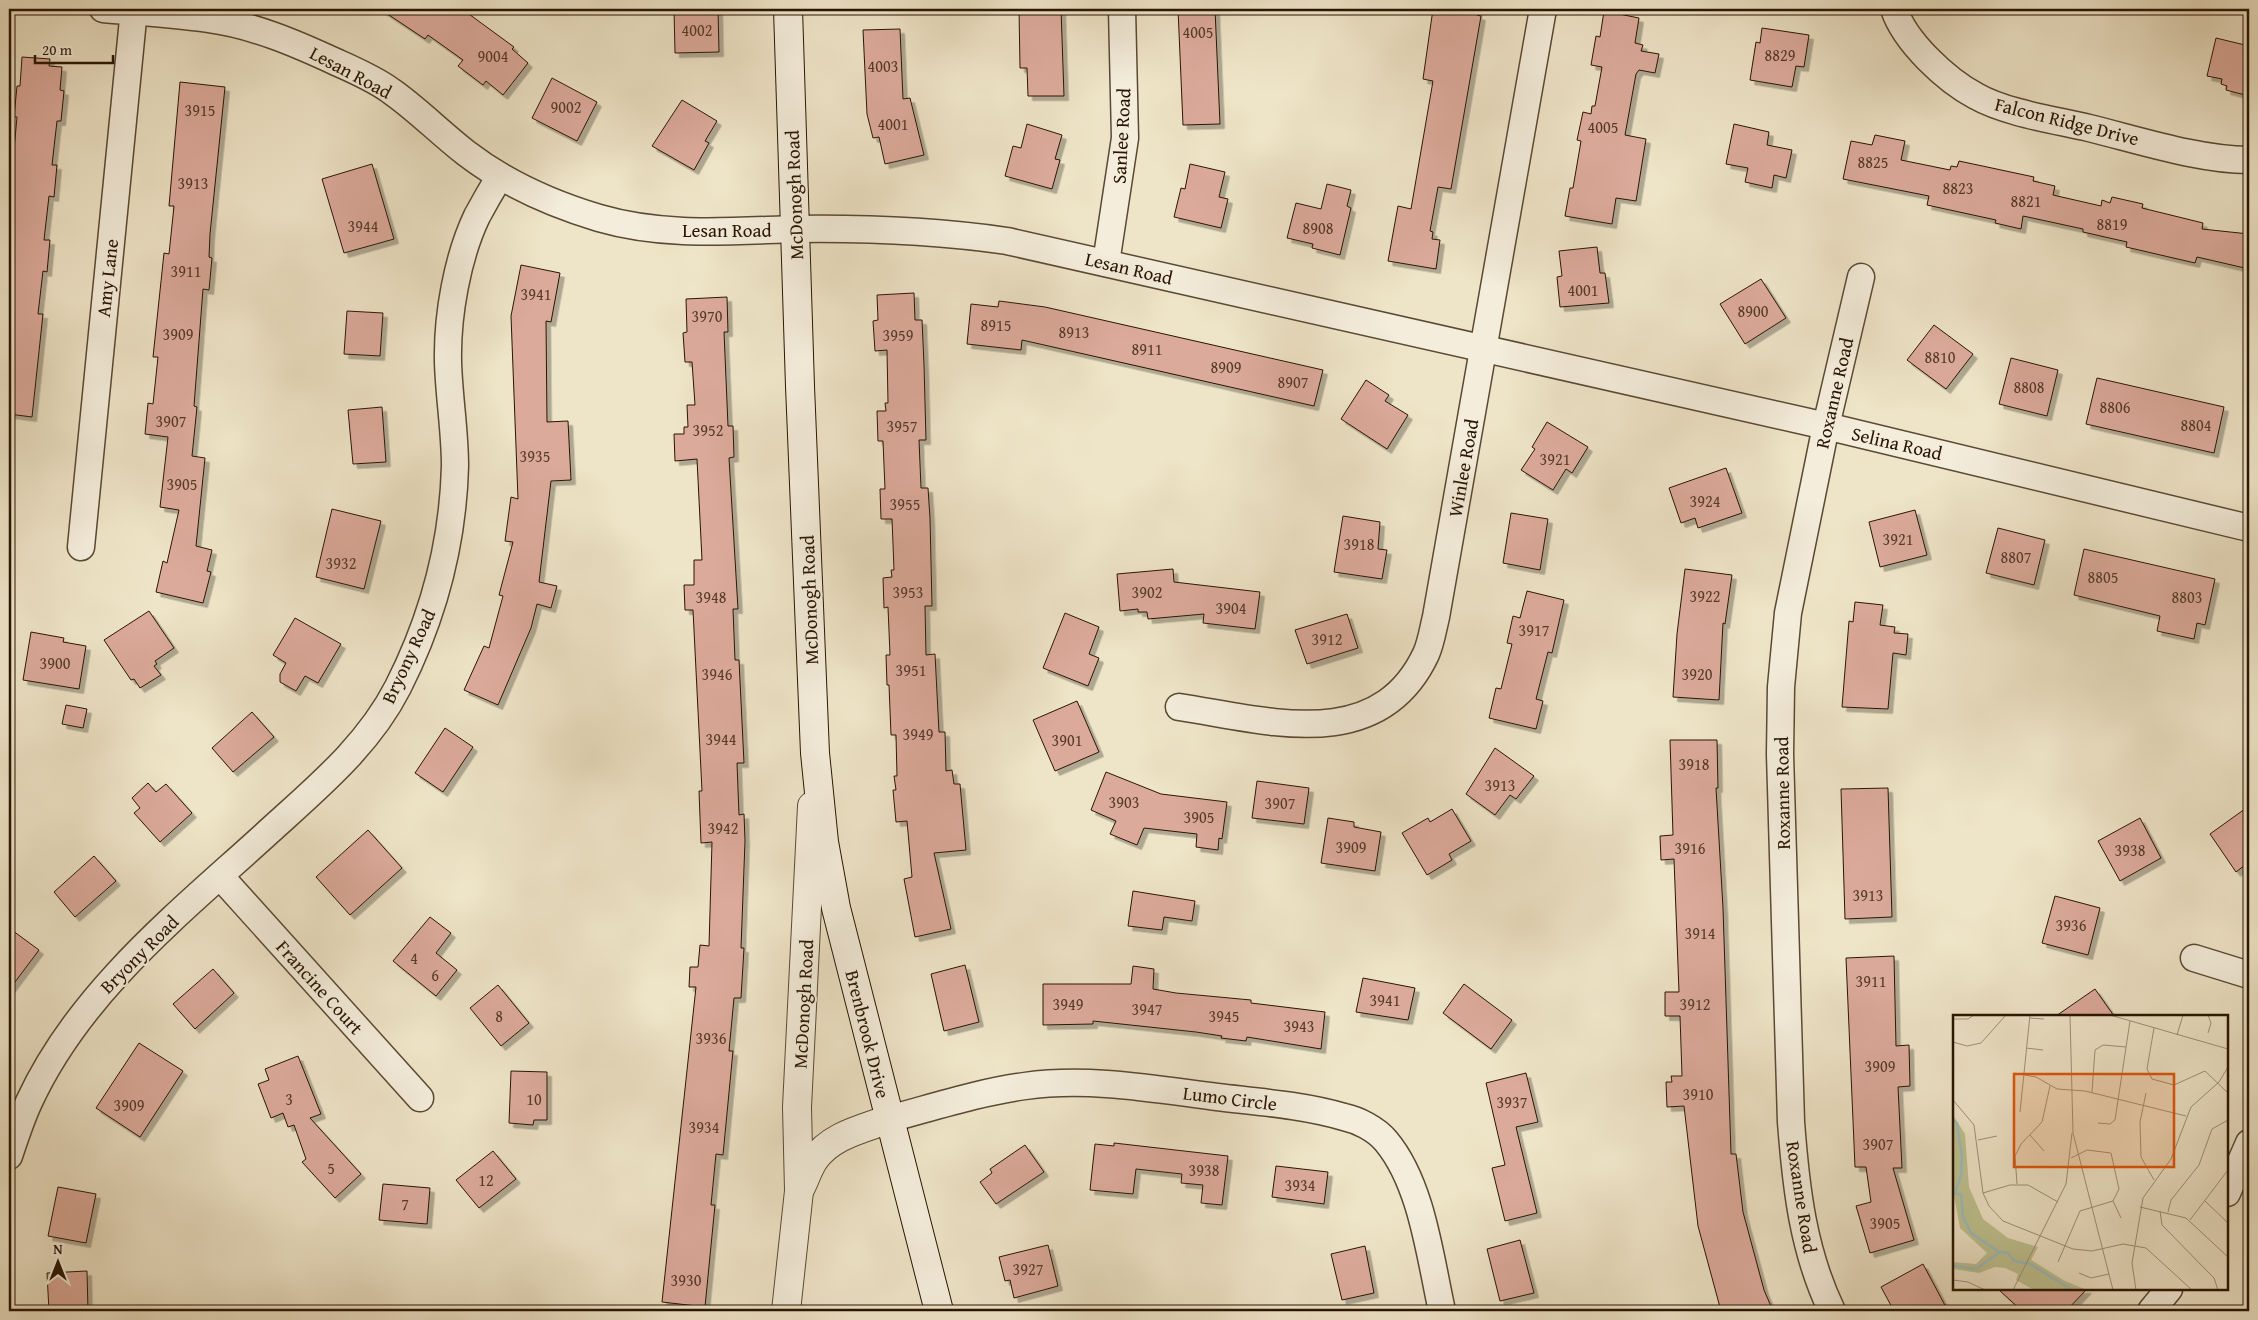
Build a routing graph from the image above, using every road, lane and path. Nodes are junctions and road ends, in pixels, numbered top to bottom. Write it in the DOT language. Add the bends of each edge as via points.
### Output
graph roads {
  1 [pos="103,9"];
  2 [pos="788,9"];
  3 [pos="1122,9"];
  4 [pos="1543,9"];
  5 [pos="1894,9"];
  6 [pos="134,10"];
  7 [pos="2249,160"];
  8 [pos="500,176"];
  9 [pos="796,229"];
  10 [pos="1106,263"];
  11 [pos="1861,277"];
  12 [pos="1484,349"];
  13 [pos="1826,426"];
  14 [pos="2249,528"];
  15 [pos="81,547"];
  16 [pos="1179,707"];
  17 [pos="815,754"];
  18 [pos="220,876"];
  19 [pos="2194,958"];
  20 [pos="2249,975"];
  21 [pos="420,1098"];
  22 [pos="889,1119"];
  23 [pos="2249,1143"];
  24 [pos="9,1156"];
  25 [pos="799,1191"];
  26 [pos="2228,1191"];
  27 [pos="2168,1290"];
  28 [pos="786,1311"];
  29 [pos="939,1311"];
  30 [pos="1442,1311"];
  31 [pos="1832,1311"];
  32 [pos="2151,1311"];
  1 -- 6 [label="street, Lesan Road"];
  2 -- 9 [label="main road, McDonogh Road"];
  3 -- 10 [label="street, Sanlee Road" via="1125,138"];
  4 -- 12 [label="street, Winlee Road"];
  5 -- 7 [label="street, Falcon Ridge Drive" via="1918,49 1946,76 1976,97 2019,112 2170,147 2209,156"];
  6 -- 8 [label="street, Lesan Road" via="210,19 300,45 390,90 467,154"];
  6 -- 15 [label="street, Amy Lane"];
  8 -- 9 [label="street, Lesan Road" via="552,202 648,229 709,233"];
  8 -- 18 [label="street, Bryony Road" via="476,218 460,265 451,311 448,360 455,464 451,522 439,585 419,640 397,689 369,732 334,773"];
  9 -- 10 [label="street, Lesan Road" via="958,234 1007,241"];
  9 -- 17 [label="main road, McDonogh Road"];
  10 -- 12 [label="street, Lesan Road"];
  11 -- 13 [label="street, Roxanne Road"];
  12 -- 13 [label="street, Selina Road"];
  12 -- 16 [label="street, Winlee Road" via="1436,617 1427,653 1410,682 1383,705 1353,719 1321,725"];
  13 -- 14 [label="street, Selina Road"];
  13 -- 31 [label="street, Roxanne Road" via="1788,613 1780,754 1791,1122 1796,1182 1804,1234 1819,1284"];
  17 -- 22 [label="main road, Brenbrook Drive" via="824,842 836,908"];
  17 -- 25 [label="main road, McDonogh Road" via="797,1108"];
  18 -- 21 [label="street, Francine Court"];
  18 -- 24 [label="street, Bryony Road" via="127,962 92,1003 58,1050 28,1102"];
  19 -- 20 [label="street"];
  22 -- 25 [label="main road, McDonogh Road" via="839,1138 824,1149 814,1160"];
  22 -- 29 [label="main road, Brenbrook Drive"];
  22 -- 30 [label="street, Lumo Circle" via="1025,1086 1068,1083 1111,1083 1308,1108 1346,1117 1384,1139 1402,1164 1416,1200"];
  23 -- 26 [label="street"];
  25 -- 28 [label="main road, McDonogh Road"];
  27 -- 32 [label="street"];
}
